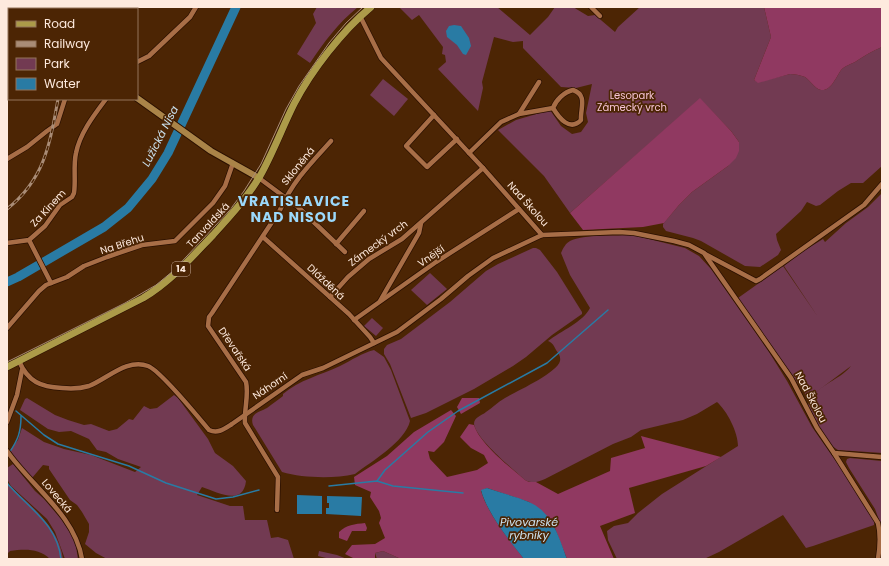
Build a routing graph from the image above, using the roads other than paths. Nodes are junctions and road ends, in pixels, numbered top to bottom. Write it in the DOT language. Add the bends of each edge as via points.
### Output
graph roads {
  1 [pos="100,7"];
  2 [pos="196,7"];
  3 [pos="371,7"];
  4 [pos="591,7"];
  5 [pos="96,8"];
  6 [pos="360,16"];
  7 [pos="600,16"];
  8 [pos="138,62"];
  9 [pos="539,82"];
  10 [pos="138,99"];
  11 [pos="65,100"];
  12 [pos="105,100"];
  13 [pos="553,108"];
  14 [pos="520,114"];
  15 [pos="434,115"];
  16 [pos="457,139"];
  17 [pos="331,142"];
  18 [pos="469,153"];
  19 [pos="7,159"];
  20 [pos="233,162"];
  21 [pos="483,168"];
  22 [pos="259,178"];
  23 [pos="882,184"];
  24 [pos="286,197"];
  25 [pos="520,209"];
  26 [pos="364,211"];
  27 [pos="422,223"];
  28 [pos="542,234"];
  29 [pos="263,237"];
  30 [pos="29,240"];
  31 [pos="7,243"];
  32 [pos="336,244"];
  33 [pos="345,252"];
  34 [pos="704,253"];
  35 [pos="51,283"];
  36 [pos="330,297"];
  37 [pos="379,302"];
  38 [pos="354,320"];
  39 [pos="7,328"];
  40 [pos="374,343"];
  41 [pos="19,362"];
  42 [pos="7,367"];
  43 [pos="22,370"];
  44 [pos="244,415"];
  45 [pos="7,422"];
  46 [pos="7,451"];
  47 [pos="834,453"];
  48 [pos="882,457"];
  49 [pos="277,510"];
  50 [pos="82,559"];
  51 [pos="878,559"];
  1 -- 5 [label="street"];
  2 -- 8 [label="street" via="190,17 149,56"];
  3 -- 6 [label="main road, Tanvaldská / 14"];
  4 -- 7 [label="street"];
  6 -- 15 [label="street, Nad Školou" via="382,58"];
  6 -- 22 [label="main road, Tanvaldská / 14" via="341,36 302,88"];
  9 -- 14 [label="street"];
  10 -- 20 [label="street" via="211,150"];
  11 -- 19 [label="street" via="57,124"];
  12 -- 30 [label="street, Za Kinem" via="83,135 76,153 72,197 60,205 45,226"];
  13 -- 13 [label="street" via="565,92 573,90 581,96 583,109 578,124 567,124"];
  13 -- 14 [label="street"];
  14 -- 18 [label="street" via="501,122"];
  15 -- 16 [label="street, Nad Školou"];
  15 -- 16 [label="street" via="406,146 427,167"];
  16 -- 18 [label="street, Nad Školou"];
  17 -- 24 [label="street, Skloněná" via="305,169"];
  18 -- 21 [label="street, Nad Školou"];
  20 -- 22 [label="street"];
  20 -- 35 [label="street, Na Břehu" via="225,186 213,203 175,242 142,245 84,266 68,277"];
  21 -- 25 [label="street, Nad Školou"];
  21 -- 27 [label="street, Zámecký vrch"];
  22 -- 24 [label="street"];
  22 -- 41 [label="main road, Tanvaldská / 14" via="232,214 162,286"];
  23 -- 34 [label="street, Nad Školou" via="864,205 760,279 756,280"];
  24 -- 29 [label="street, Dřevařská"];
  24 -- 32 [label="street, Skloněná"];
  25 -- 28 [label="street, Nad Školou"];
  25 -- 37 [label="street, Vnější" via="436,262"];
  26 -- 32 [label="street"];
  27 -- 36 [label="street, Zámecký vrch" via="369,259"];
  27 -- 37 [label="street, Zámecký vrch" via="419,233"];
  28 -- 34 [label="street, Nad Školou" via="634,233 689,245"];
  28 -- 40 [label="street, Náhorní" via="493,258 397,332"];
  29 -- 36 [label="street, Dlážděná"];
  29 -- 44 [label="street, Dřevařská" via="212,312 208,326 246,382 248,389"];
  30 -- 31 [label="street, Za Kinem"];
  30 -- 35 [label="street"];
  32 -- 33 [label="street, Skloněná"];
  34 -- 47 [label="street, Nad Školou" via="791,378 817,428"];
  35 -- 39 [label="street, Na Břehu" via="39,291"];
  36 -- 38 [label="street, Dlážděná"];
  37 -- 38 [label="street, Vnější"];
  38 -- 40 [label="street, Dlážděná"];
  40 -- 44 [label="street, Náhorní" via="323,368 302,375"];
  41 -- 42 [label="main road, Tanvaldská / 14"];
  41 -- 43 [label="street, Náhorní"];
  43 -- 44 [label="street, Náhorní" via="44,387 78,389 127,367 149,366 163,378 209,430 220,431"];
  43 -- 45 [label="street" via="17,395"];
  44 -- 49 [label="street" via="245,422 278,477"];
  46 -- 50 [label="street, Lovecká" via="51,501 70,528 78,543"];
  47 -- 48 [label="street"];
  47 -- 51 [label="street, Nad Školou" via="878,524"];
}
